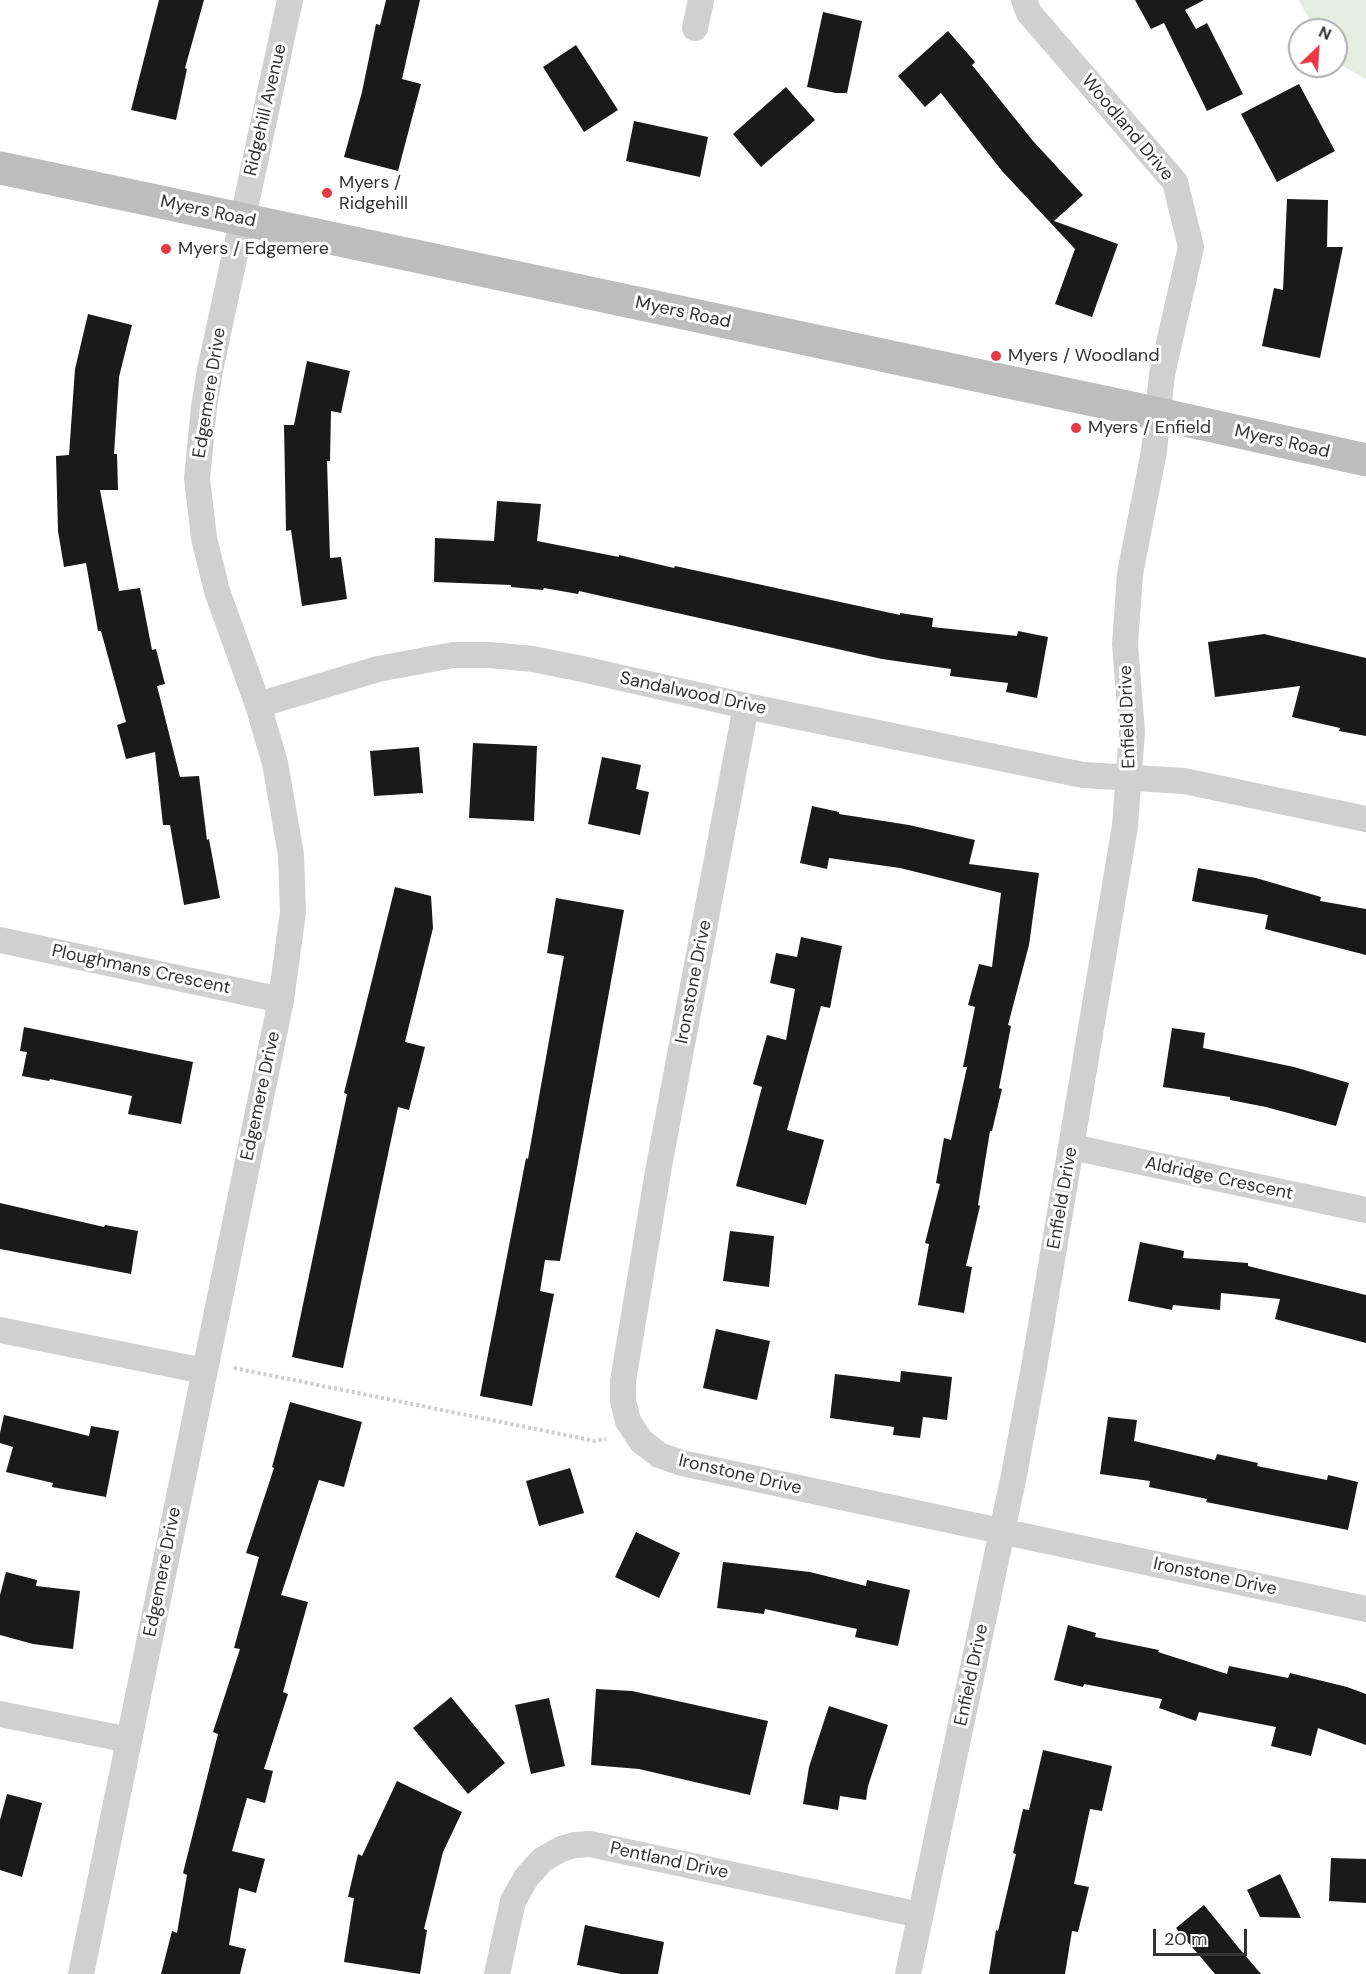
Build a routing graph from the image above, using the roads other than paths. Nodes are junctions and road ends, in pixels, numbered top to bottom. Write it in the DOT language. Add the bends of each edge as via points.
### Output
graph roads {
  1 [pos="291,0"];
  2 [pos="701,0"];
  3 [pos="1024,0"];
  4 [pos="695,28"];
  5 [pos="0,168"];
  6 [pos="242,220"];
  7 [pos="1158,414"];
  8 [pos="1366,460"];
  9 [pos="258,705"];
  10 [pos="746,706"];
  11 [pos="1130,778"];
  12 [pos="1366,819"];
  13 [pos="0,940"];
  14 [pos="281,1000"];
  15 [pos="1072,1148"];
  16 [pos="1366,1210"];
  17 [pos="0,1330"];
  18 [pos="204,1371"];
  19 [pos="1003,1532"];
  20 [pos="1366,1610"];
  21 [pos="0,1714"];
  22 [pos="129,1740"];
  23 [pos="920,1915"];
  24 [pos="81,1974"];
  25 [pos="497,1974"];
  26 [pos="908,1974"];
  1 -- 6 [label="street, Ridgehill Avenue"];
  2 -- 4 [label="street"];
  3 -- 7 [label="street, Woodland Drive" via="1029,13 1175,182 1191,248 1162,374"];
  5 -- 6 [label="main road, Myers Road"];
  6 -- 7 [label="main road, Myers Road"];
  6 -- 9 [label="street, Edgemere Drive" via="210,370 197,478 204,538 217,591"];
  7 -- 8 [label="main road, Myers Road"];
  7 -- 11 [label="street, Enfield Drive" via="1126,610 1132,732"];
  9 -- 10 [label="street, Sandalwood Drive" via="378,669 453,655 490,655 582,669"];
  9 -- 14 [label="street, Edgemere Drive" via="275,763 291,855 292,912"];
  10 -- 11 [label="street, Sandalwood Drive" via="1083,775"];
  10 -- 19 [label="street, Ironstone Drive" via="659,1166 623,1381 628,1421 641,1441 659,1455 682,1464"];
  11 -- 12 [label="street" via="1184,782"];
  11 -- 15 [label="street, Enfield Drive"];
  13 -- 14 [label="street, Ploughmans Crescent"];
  14 -- 18 [label="street, Edgemere Drive"];
  15 -- 16 [label="street, Aldridge Crescent"];
  15 -- 19 [label="street, Enfield Drive"];
  17 -- 18 [label="street"];
  18 -- 22 [label="street, Edgemere Drive"];
  19 -- 20 [label="street, Ironstone Drive"];
  19 -- 23 [label="street, Enfield Drive"];
  21 -- 22 [label="street"];
  22 -- 24 [label="street, Edgemere Drive"];
  23 -- 25 [label="street, Pentland Drive" via="590,1844 575,1845 542,1860 525,1878 513,1900"];
  23 -- 26 [label="street, Enfield Drive"];
}
